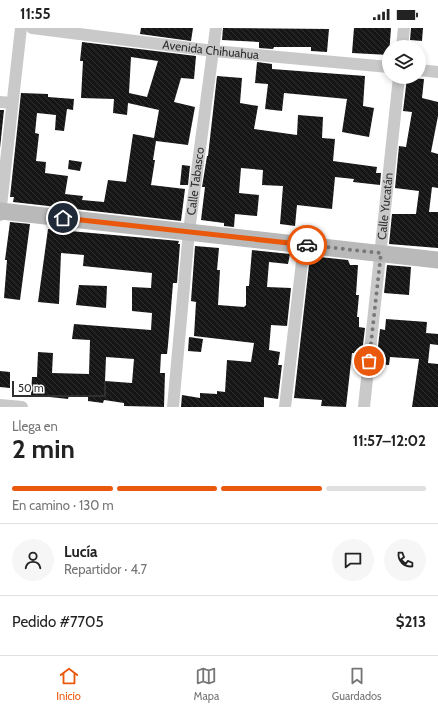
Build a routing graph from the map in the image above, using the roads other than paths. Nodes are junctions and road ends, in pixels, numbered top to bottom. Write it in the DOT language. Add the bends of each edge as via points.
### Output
graph roads {
  1 [pos="20,28"];
  2 [pos="32,28"];
  3 [pos="216,28"];
  4 [pos="404,28"];
  5 [pos="403,40"];
  6 [pos="214,51"];
  7 [pos="382,66"];
  8 [pos="426,71"];
  9 [pos="438,72"];
  10 [pos="398,84"];
  11 [pos="0,102"];
  12 [pos="12,104"];
  13 [pos="0,212"];
  14 [pos="189,231"];
  15 [pos="304,245"];
  16 [pos="381,253"];
  17 [pos="438,260"];
  18 [pos="0,405"];
  19 [pos="22,407"];
  20 [pos="174,407"];
  21 [pos="285,407"];
  22 [pos="364,407"];
  1 -- 12 [label="street"];
  2 -- 6 [label="street, Avenida Chihuahua"];
  3 -- 6 [label="street, Calle Tabasco"];
  4 -- 5 [label="street"];
  6 -- 7 [label="street, Avenida Chihuahua"];
  6 -- 14 [label="street, Calle Tabasco"];
  8 -- 9 [label="street"];
  10 -- 16 [label="street, Calle Yucatán"];
  11 -- 12 [label="street"];
  12 -- 13 [label="street"];
  13 -- 14 [label="street"];
  14 -- 15 [label="street"];
  14 -- 20 [label="street, Calle Tabasco"];
  15 -- 16 [label="street"];
  15 -- 21 [label="street"];
  16 -- 17 [label="street"];
  16 -- 22 [label="street, Calle Yucatán"];
  18 -- 19 [label="street"];
}
